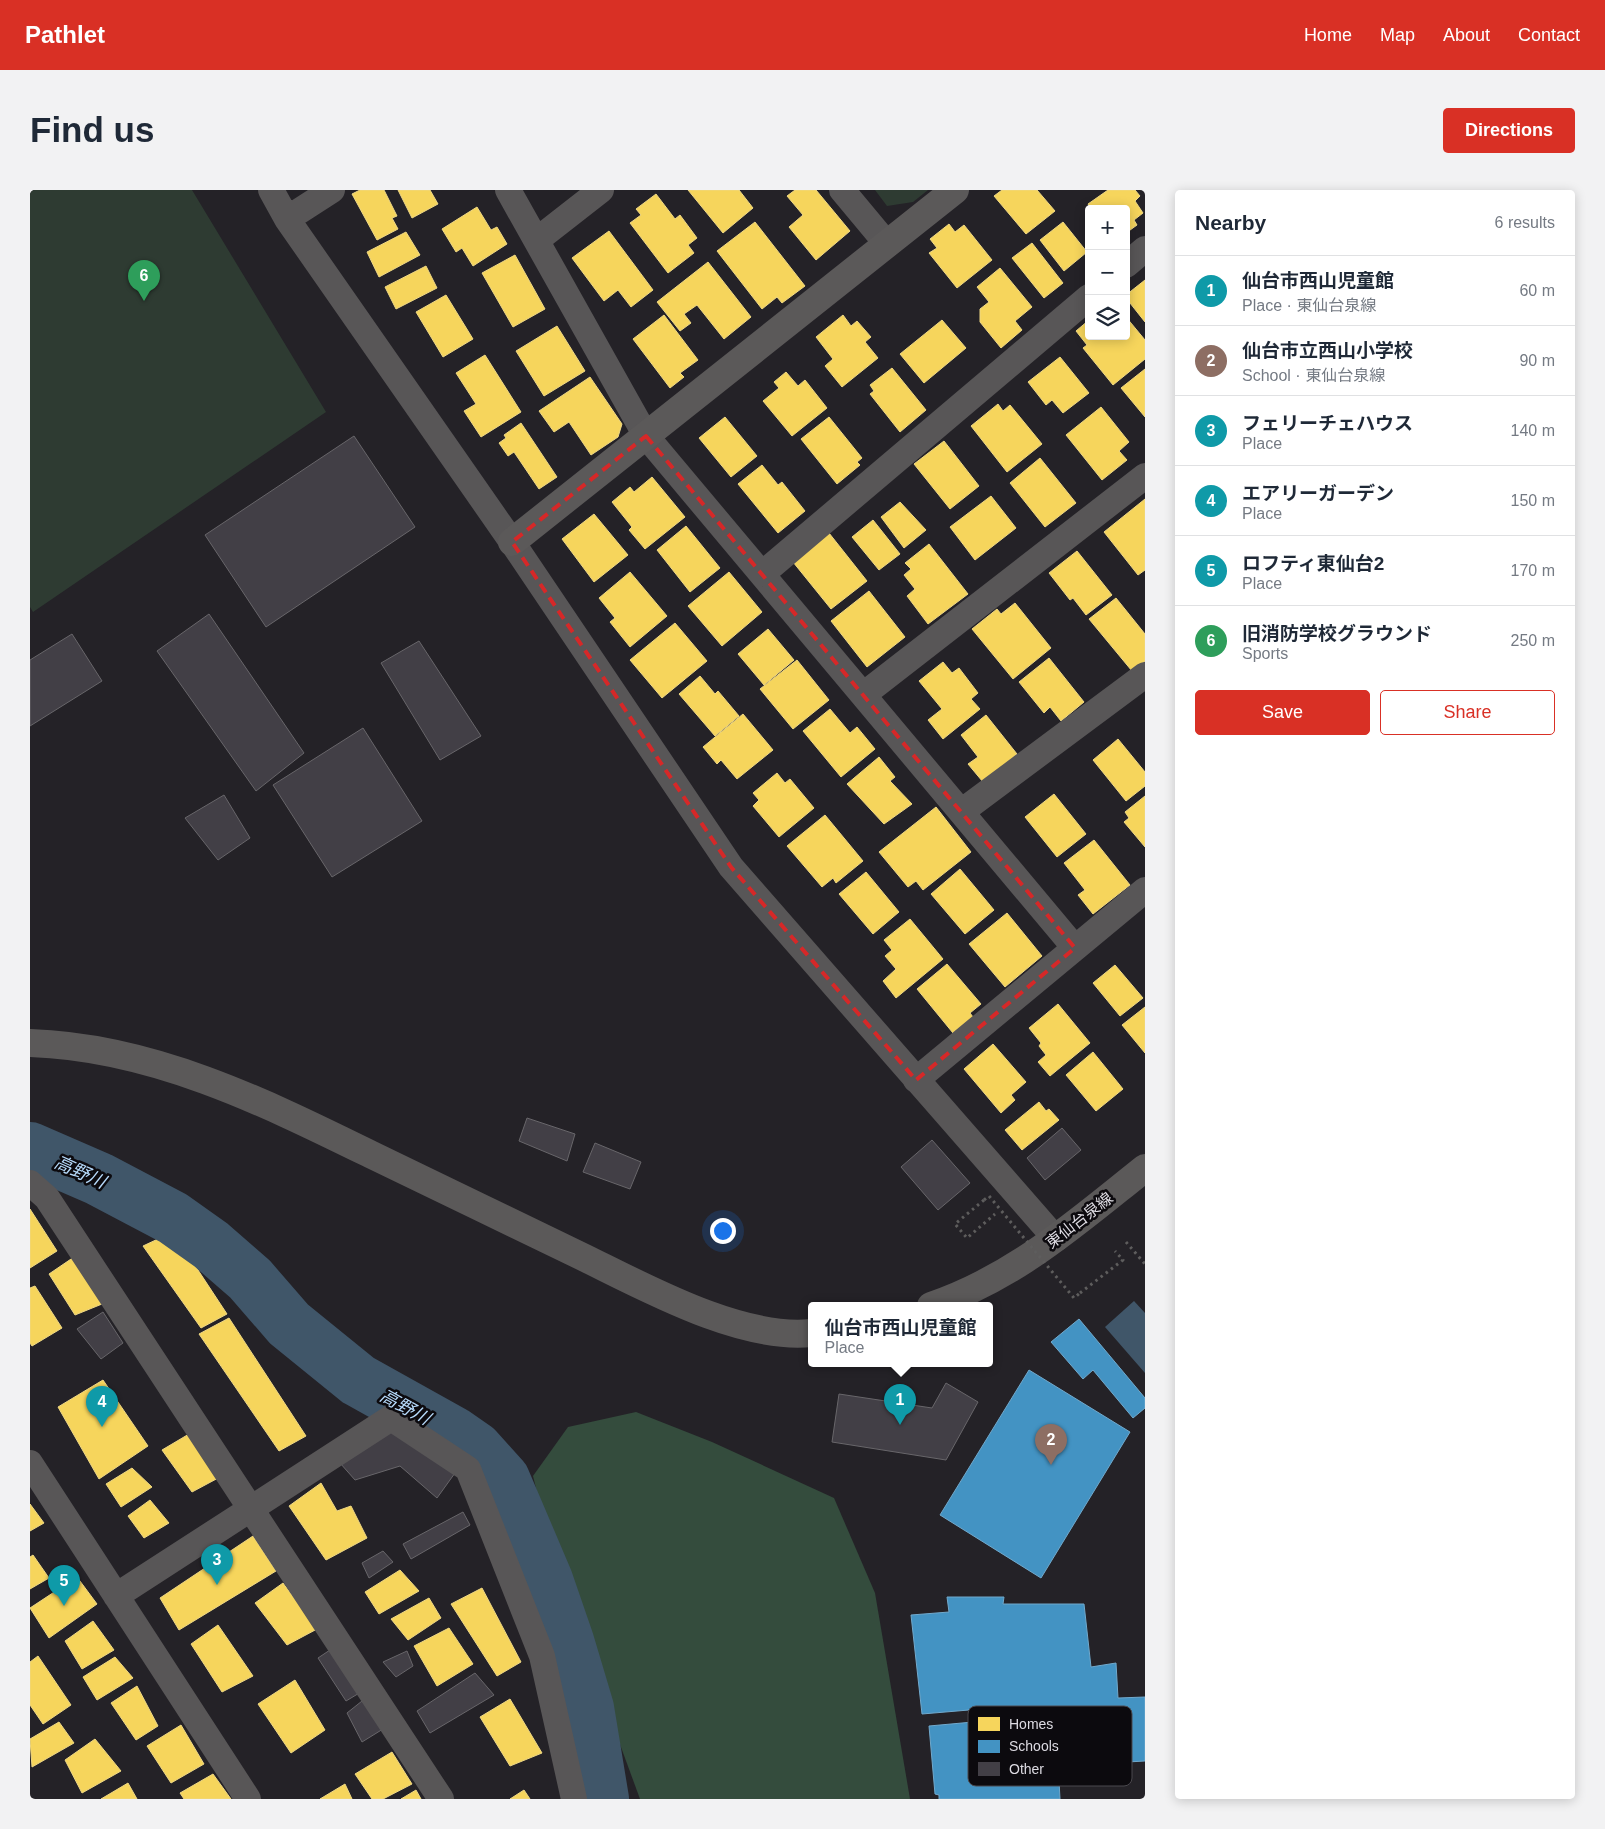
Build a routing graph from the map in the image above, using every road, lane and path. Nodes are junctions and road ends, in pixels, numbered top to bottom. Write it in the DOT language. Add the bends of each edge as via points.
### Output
graph roads {
  1 [pos="271,190"];
  2 [pos="332,190"];
  3 [pos="508,190"];
  4 [pos="601,190"];
  5 [pos="842,190"];
  6 [pos="955,190"];
  7 [pos="287,219"];
  8 [pos="537,240"];
  9 [pos="887,244"];
  10 [pos="1145,249"];
  11 [pos="1130,262"];
  12 [pos="1085,300"];
  13 [pos="646,436"];
  14 [pos="1145,476"];
  15 [pos="512,542"];
  16 [pos="762,574"];
  17 [pos="1145,675"];
  18 [pos="863,695"];
  19 [pos="961,812"];
  20 [pos="1145,890"];
  21 [pos="1075,948"];
  22 [pos="30,1043"];
  23 [pos="916,1080"];
  24 [pos="1145,1168"];
  25 [pos="30,1183"];
  26 [pos="995,1214"];
  27 [pos="1056,1239"];
  28 [pos="1126,1242"];
  29 [pos="1115,1251"];
  30 [pos="1145,1264"];
  31 [pos="940,1302"];
  32 [pos="808,1332"];
  33 [pos="30,1463"];
  34 [pos="251,1510"];
  35 [pos="116,1596"];
  36 [pos="248,1799"];
  37 [pos="441,1799"];
  38 [pos="574,1799"];
  1 -- 7 [label="street"];
  2 -- 7 [label="street"];
  3 -- 8 [label="street"];
  4 -- 8 [label="street"];
  5 -- 9 [label="street"];
  6 -- 9 [label="street"];
  7 -- 15 [label="street"];
  8 -- 13 [label="street"];
  9 -- 13 [label="street"];
  10 -- 11 [label="street"];
  12 -- 16 [label="street"];
  13 -- 15 [label="street"];
  13 -- 16 [label="street"];
  14 -- 18 [label="street"];
  15 -- 23 [label="street" via="730,867"];
  16 -- 18 [label="street"];
  17 -- 19 [label="street"];
  18 -- 19 [label="street"];
  19 -- 21 [label="street"];
  20 -- 21 [label="street"];
  21 -- 23 [label="street"];
  22 -- 32 [label="street" via="84,1047 225,1087 704,1312 731,1323 796,1334"];
  23 -- 27 [label="street"];
  24 -- 27 [label="street, 東仙台泉線"];
  25 -- 34 [label="street" via="47,1198"];
  26 -- 29 [label="path, bridge" via="966,1238 955,1224 989,1196 1074,1298 1123,1260"];
  27 -- 31 [label="street, 東仙台泉線" via="1011,1270"];
  28 -- 30 [label="path"];
  33 -- 35 [label="street"];
  34 -- 35 [label="street"];
  34 -- 37 [label="street"];
  34 -- 38 [label="street" via="391,1418 468,1469 542,1656"];
  35 -- 36 [label="street"];
}
